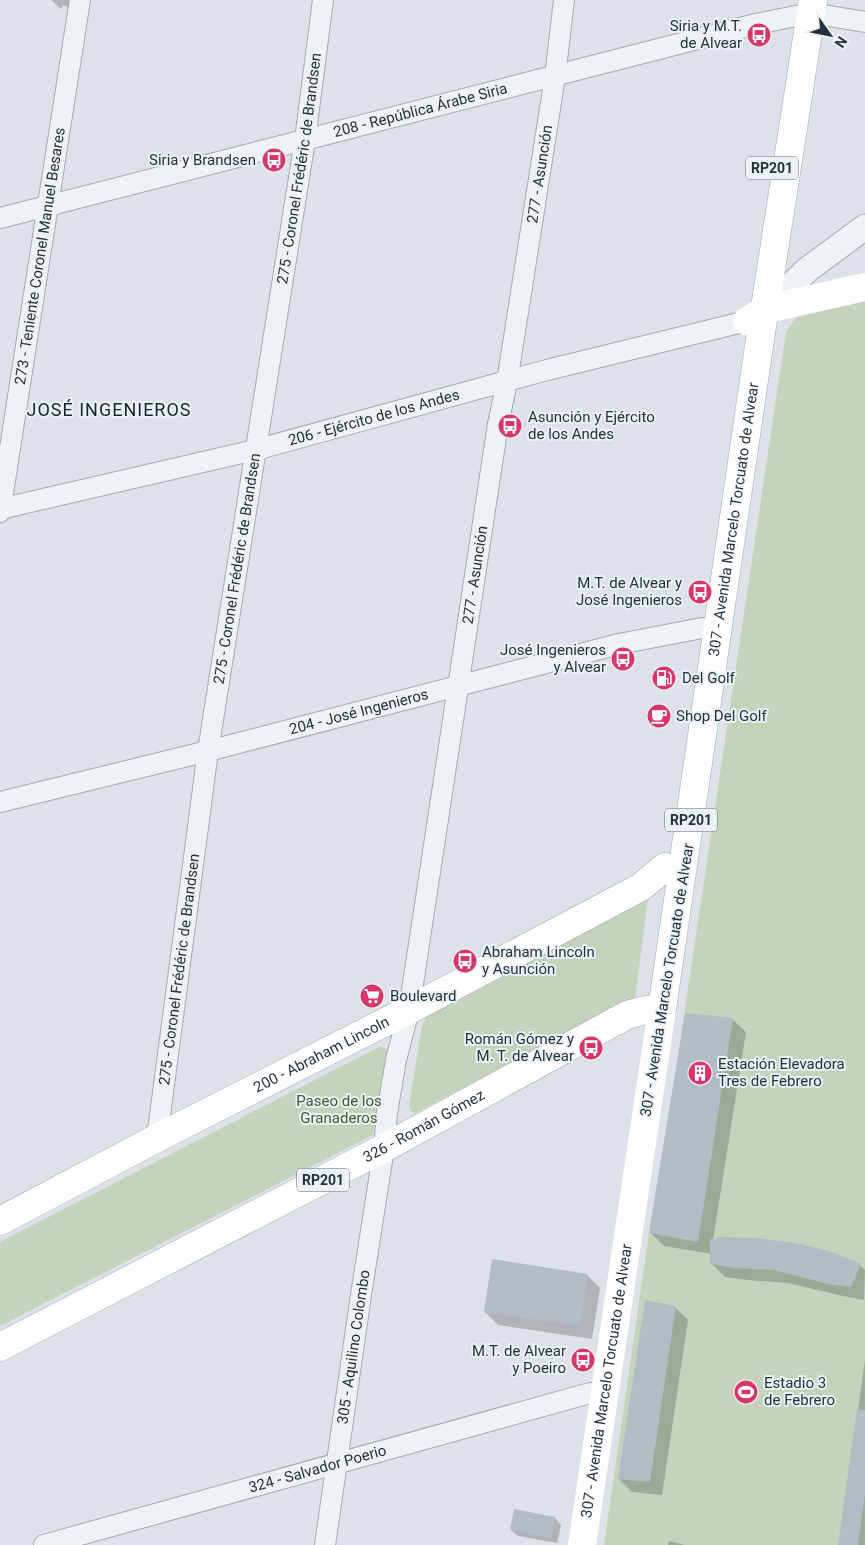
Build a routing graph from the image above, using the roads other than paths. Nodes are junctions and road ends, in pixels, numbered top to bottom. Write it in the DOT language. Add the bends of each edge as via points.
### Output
graph roads {
  1 [pos="80,0"];
  2 [pos="323,0"];
  3 [pos="564,0"];
  4 [pos="804,7"];
  5 [pos="865,22"];
  6 [pos="555,76"];
  7 [pos="305,140"];
  8 [pos="50,205"];
  9 [pos="0,218"];
  10 [pos="865,227"];
  11 [pos="865,286"];
  12 [pos="757,315"];
  13 [pos="507,382"];
  14 [pos="255,450"];
  15 [pos="0,510"];
  16 [pos="710,630"];
  17 [pos="459,686"];
  18 [pos="208,751"];
  19 [pos="0,802"];
  20 [pos="665,867"];
  21 [pos="654,1009"];
  22 [pos="409,1010"];
  23 [pos="157,1138"];
  24 [pos="384,1148"];
  25 [pos="0,1220"];
  26 [pos="0,1347"];
  27 [pos="590,1393"];
  28 [pos="336,1465"];
  29 [pos="44,1545"];
  30 [pos="325,1545"];
  31 [pos="568,1545"];
  32 [pos="582,1545"];
  1 -- 8 [label="street, 273 - Teniente Coronel Manuel Besares"];
  2 -- 7 [label="street, 275 - Coronel Frédéric de Brandsen"];
  3 -- 6 [label="street, 277 - Asunción"];
  4 -- 5 [label="street"];
  4 -- 6 [label="street, 208 - República Árabe Siria"];
  4 -- 12 [label="main road, 307 - Avenida Marcelo Torcuato de Alvear / RP201" via="762,238"];
  6 -- 7 [label="street, 208 - República Árabe Siria"];
  6 -- 13 [label="street, 277 - Asunción"];
  7 -- 8 [label="street, 208 - República Árabe Siria"];
  7 -- 14 [label="street, 275 - Coronel Frédéric de Brandsen"];
  8 -- 9 [label="street, 208 - República Árabe Siria"];
  8 -- 15 [label="street, 273 - Teniente Coronel Manuel Besares"];
  10 -- 12 [label="street" via="807,270"];
  11 -- 12 [label="main road"];
  12 -- 13 [label="street, 206 - Ejército de los Andes"];
  12 -- 16 [label="main road, 307 - Avenida Marcelo Torcuato de Alvear / RP201"];
  13 -- 14 [label="street, 206 - Ejército de los Andes"];
  13 -- 17 [label="street, 277 - Asunción"];
  14 -- 15 [label="street, 206 - Ejército de los Andes"];
  14 -- 18 [label="street, 275 - Coronel Frédéric de Brandsen"];
  16 -- 17 [label="street, 204 - José Ingenieros" via="619,644"];
  16 -- 20 [label="main road, 307 - Avenida Marcelo Torcuato de Alvear / RP201"];
  16 -- 21 [label="main road, 307 - Avenida Marcelo Torcuato de Alvear / RP201"];
  17 -- 18 [label="street, 204 - José Ingenieros"];
  17 -- 22 [label="street, 277 - Asunción"];
  18 -- 19 [label="street, 204 - José Ingenieros"];
  18 -- 23 [label="street, 275 - Coronel Frédéric de Brandsen"];
  20 -- 21 [label="main road, 307 - Avenida Marcelo Torcuato de Alvear / RP201"];
  20 -- 22 [label="main road, 200 - Abraham Lincoln" via="640,887"];
  21 -- 24 [label="main road, 326 - Román Gómez / RP201" via="618,1020"];
  21 -- 27 [label="main road, 307 - Avenida Marcelo Torcuato de Alvear"];
  21 -- 32 [label="main road, 307 - Avenida Marcelo Torcuato de Alvear"];
  22 -- 23 [label="main road, 200 - Abraham Lincoln"];
  22 -- 24 [label="street, 277 - Asunción" via="396,1060"];
  23 -- 25 [label="main road, 200 - Abraham Lincoln"];
  24 -- 26 [label="main road, 326 - Román Gómez / RP201"];
  24 -- 28 [label="street, 305 - Aquilino Colombo"];
  27 -- 28 [label="street, 324 - Salvador Poerio"];
  27 -- 31 [label="main road, 307 - Avenida Marcelo Torcuato de Alvear"];
  28 -- 29 [label="street, 324 - Salvador Poerio"];
  28 -- 30 [label="street, 305 - Aquilino Colombo"];
}
